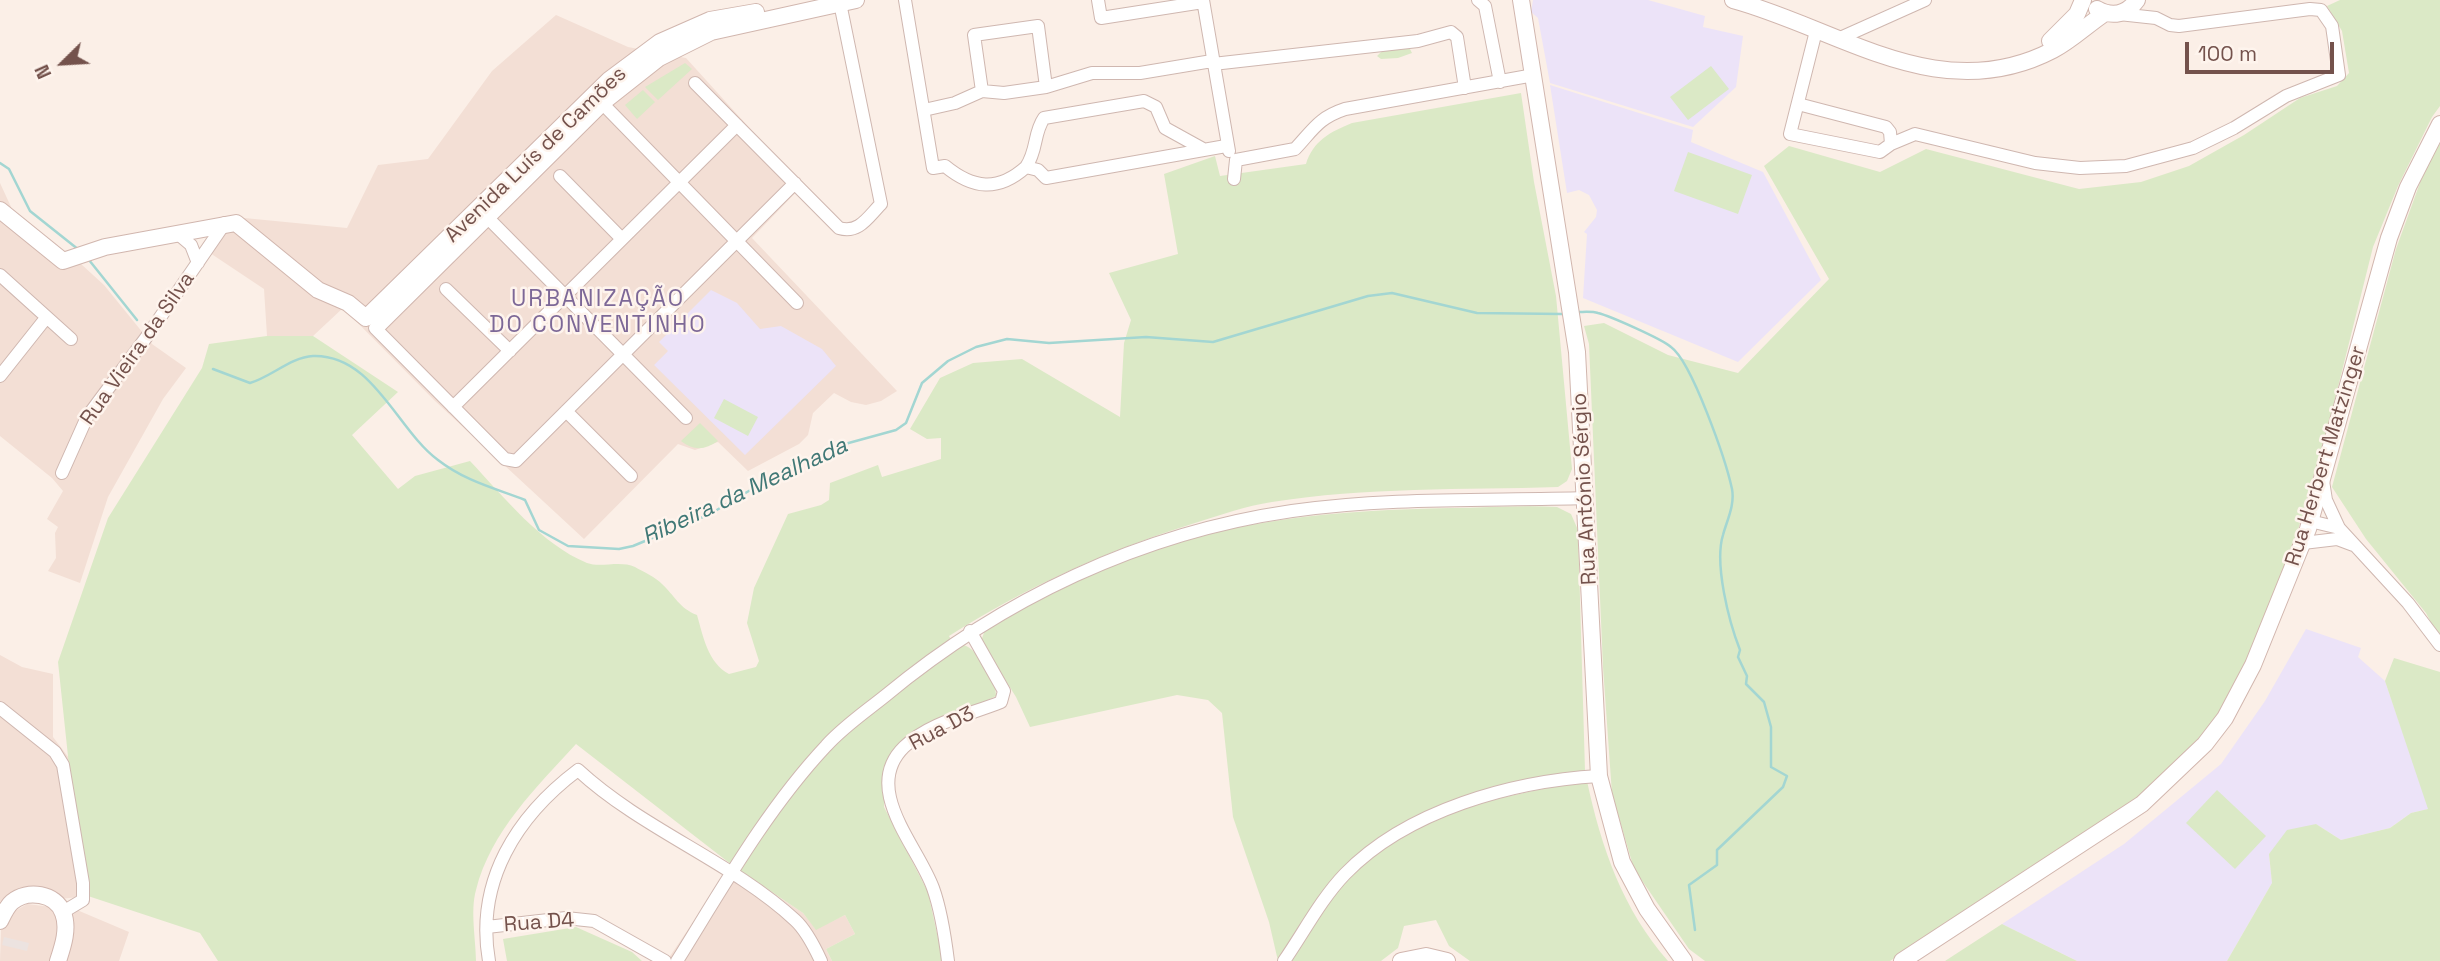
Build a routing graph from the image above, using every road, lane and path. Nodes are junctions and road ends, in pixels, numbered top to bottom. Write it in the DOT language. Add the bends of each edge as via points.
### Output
graph roads {
  1 [pos="905,0"];
  2 [pos="1098,0"];
  3 [pos="1478,0"];
  4 [pos="1521,0"];
  5 [pos="1737,0"];
  6 [pos="1925,0"];
  7 [pos="2083,0"];
  8 [pos="2089,0"];
  9 [pos="2137,0"];
  10 [pos="2144,0"];
  11 [pos="847,1"];
  12 [pos="1203,1"];
  13 [pos="1182,2"];
  14 [pos="2109,14"];
  15 [pos="2156,18"];
  16 [pos="1816,31"];
  17 [pos="1838,39"];
  18 [pos="1213,63"];
  19 [pos="2014,64"];
  20 [pos="1534,75"];
  21 [pos="1500,82"];
  22 [pos="695,83"];
  23 [pos="1046,87"];
  24 [pos="1465,88"];
  25 [pos="982,91"];
  26 [pos="598,99"];
  27 [pos="1797,104"];
  28 [pos="924,110"];
  29 [pos="2440,124"];
  30 [pos="737,125"];
  31 [pos="1886,127"];
  32 [pos="1923,136"];
  33 [pos="1891,144"];
  34 [pos="1226,146"];
  35 [pos="1203,149"];
  36 [pos="1236,159"];
  37 [pos="1026,167"];
  38 [pos="560,176"];
  39 [pos="1234,179"];
  40 [pos="680,182"];
  41 [pos="795,183"];
  42 [pos="0,210"];
  43 [pos="482,213"];
  44 [pos="225,223"];
  45 [pos="178,234"];
  46 [pos="622,239"];
  47 [pos="737,241"];
  48 [pos="198,263"];
  49 [pos="0,275"];
  50 [pos="446,289"];
  51 [pos="565,296"];
  52 [pos="797,303"];
  53 [pos="46,318"];
  54 [pos="373,321"];
  55 [pos="71,339"];
  56 [pos="510,351"];
  57 [pos="623,354"];
  58 [pos="0,376"];
  59 [pos="453,407"];
  60 [pos="566,411"];
  61 [pos="686,418"];
  62 [pos="62,473"];
  63 [pos="631,476"];
  64 [pos="2323,481"];
  65 [pos="1586,498"];
  66 [pos="2310,521"];
  67 [pos="2339,528"];
  68 [pos="2303,543"];
  69 [pos="2356,546"];
  70 [pos="970,631"];
  71 [pos="2440,645"];
  72 [pos="0,708"];
  73 [pos="1599,776"];
  74 [pos="732,875"];
  75 [pos="63,912"];
  76 [pos="0,921"];
  77 [pos="487,927"];
  78 [pos="58,961"];
  79 [pos="489,961"];
  80 [pos="665,961"];
  81 [pos="677,961"];
  82 [pos="821,961"];
  83 [pos="948,961"];
  84 [pos="1284,961"];
  85 [pos="1401,961"];
  86 [pos="1447,961"];
  87 [pos="1684,961"];
  88 [pos="1902,961"];
  1 -- 28 [label="street"];
  2 -- 13 [label="street" via="1101,18"];
  3 -- 21 [label="street" via="1485,6"];
  4 -- 20 [label="street, Rua António Sérgio"];
  5 -- 16 [label="street"];
  6 -- 17 [label="street"];
  7 -- 19 [label="street" via="2063,31"];
  8 -- 14 [label="street"];
  9 -- 14 [label="street" via="2130,9"];
  10 -- 15 [label="street"];
  11 -- 26 [label="street, Avenida Luís de Camões" via="712,32 659,58"];
  11 -- 41 [label="street" via="881,204 849,231 839,228"];
  12 -- 13 [label="street"];
  12 -- 18 [label="street"];
  14 -- 15 [label="street"];
  14 -- 19 [label="street" via="2050,51"];
  15 -- 32 [label="street" via="2179,26 2309,9 2325,13 2332,26 2339,75 2286,96 2193,148 2126,166 2048,165"];
  16 -- 17 [label="street"];
  16 -- 27 [label="street"];
  17 -- 19 [label="street" via="1938,71 1977,72"];
  18 -- 23 [label="street" via="1140,73 1091,73"];
  18 -- 24 [label="street" via="1419,41 1451,32 1457,37"];
  18 -- 34 [label="street"];
  20 -- 21 [label="street"];
  20 -- 65 [label="street, Rua António Sérgio" via="1577,352"];
  21 -- 24 [label="street"];
  22 -- 30 [label="street"];
  23 -- 25 [label="street"];
  23 -- 25 [label="street" via="1038,26 974,35"];
  24 -- 36 [label="street" via="1345,108 1314,125 1295,149"];
  25 -- 28 [label="street"];
  26 -- 40 [label="street"];
  26 -- 43 [label="street, Avenida Luís de Camões"];
  27 -- 31 [label="street"];
  27 -- 33 [label="street" via="1790,134 1880,152"];
  28 -- 37 [label="street" via="933,168 945,166 972,185 992,186 1013,179"];
  29 -- 64 [label="street, Rua Herbert Matzinger" via="2389,237"];
  30 -- 40 [label="street"];
  30 -- 41 [label="street"];
  31 -- 32 [label="street" via="1903,127"];
  31 -- 33 [label="street"];
  32 -- 33 [label="street" via="1908,135"];
  34 -- 35 [label="street"];
  34 -- 36 [label="street"];
  35 -- 37 [label="street" via="1046,178"];
  35 -- 37 [label="street" via="1165,128 1156,107 1144,101 1044,118 1037,128 1035,153"];
  36 -- 39 [label="street"];
  38 -- 46 [label="street"];
  40 -- 46 [label="street"];
  40 -- 47 [label="street"];
  41 -- 47 [label="street"];
  42 -- 45 [label="street" via="63,261 90,251"];
  43 -- 51 [label="street"];
  43 -- 54 [label="street, Avenida Luís de Camões"];
  44 -- 45 [label="street"];
  44 -- 48 [label="street, Rua Vieira da Silva"];
  44 -- 54 [label="street" via="242,226 318,290"];
  45 -- 48 [label="street, Rua Vieira da Silva" via="191,245"];
  46 -- 51 [label="street"];
  47 -- 52 [label="street"];
  47 -- 57 [label="street"];
  48 -- 62 [label="street, Rua Vieira da Silva" via="87,417"];
  49 -- 53 [label="street"];
  50 -- 56 [label="street"];
  51 -- 56 [label="street"];
  51 -- 57 [label="street"];
  53 -- 55 [label="street"];
  53 -- 58 [label="street"];
  54 -- 59 [label="street"];
  56 -- 59 [label="street"];
  57 -- 60 [label="street"];
  57 -- 61 [label="street"];
  59 -- 60 [label="street" via="505,460 516,461"];
  60 -- 63 [label="street"];
  64 -- 66 [label="street, Rua Herbert Matzinger"];
  64 -- 67 [label="street"];
  65 -- 70 [label="street" via="1359,504 1250,518 1169,538 1111,559 1055,583"];
  65 -- 73 [label="street, Rua António Sérgio"];
  66 -- 67 [label="street"];
  66 -- 68 [label="street, Rua Herbert Matzinger"];
  67 -- 69 [label="street"];
  68 -- 69 [label="street" via="2337,539"];
  68 -- 88 [label="street, Rua Herbert Matzinger" via="2241,692 2205,744 2173,777 2101,833"];
  69 -- 71 [label="street"];
  70 -- 74 [label="street" via="828,744 782,798"];
  70 -- 83 [label="street, Rua D3" via="1004,691 1001,702 943,723 905,746 896,757 887,788 932,885"];
  72 -- 75 [label="street" via="55,752 63,765 83,900"];
  73 -- 84 [label="street" via="1484,796 1454,805 1401,833 1346,873"];
  73 -- 87 [label="street, Rua António Sérgio" via="1622,862 1647,909"];
  74 -- 77 [label="street" via="600,790 578,770 536,806 503,853"];
  74 -- 81 [label="street"];
  74 -- 82 [label="street" via="797,922"];
  75 -- 76 [label="street" via="41,895 23,896 11,903"];
  75 -- 78 [label="street" via="65,928"];
  77 -- 79 [label="street"];
  77 -- 80 [label="street, Rua D4" via="566,918 594,921"];
  85 -- 86 [label="street" via="1426,956"];
}
